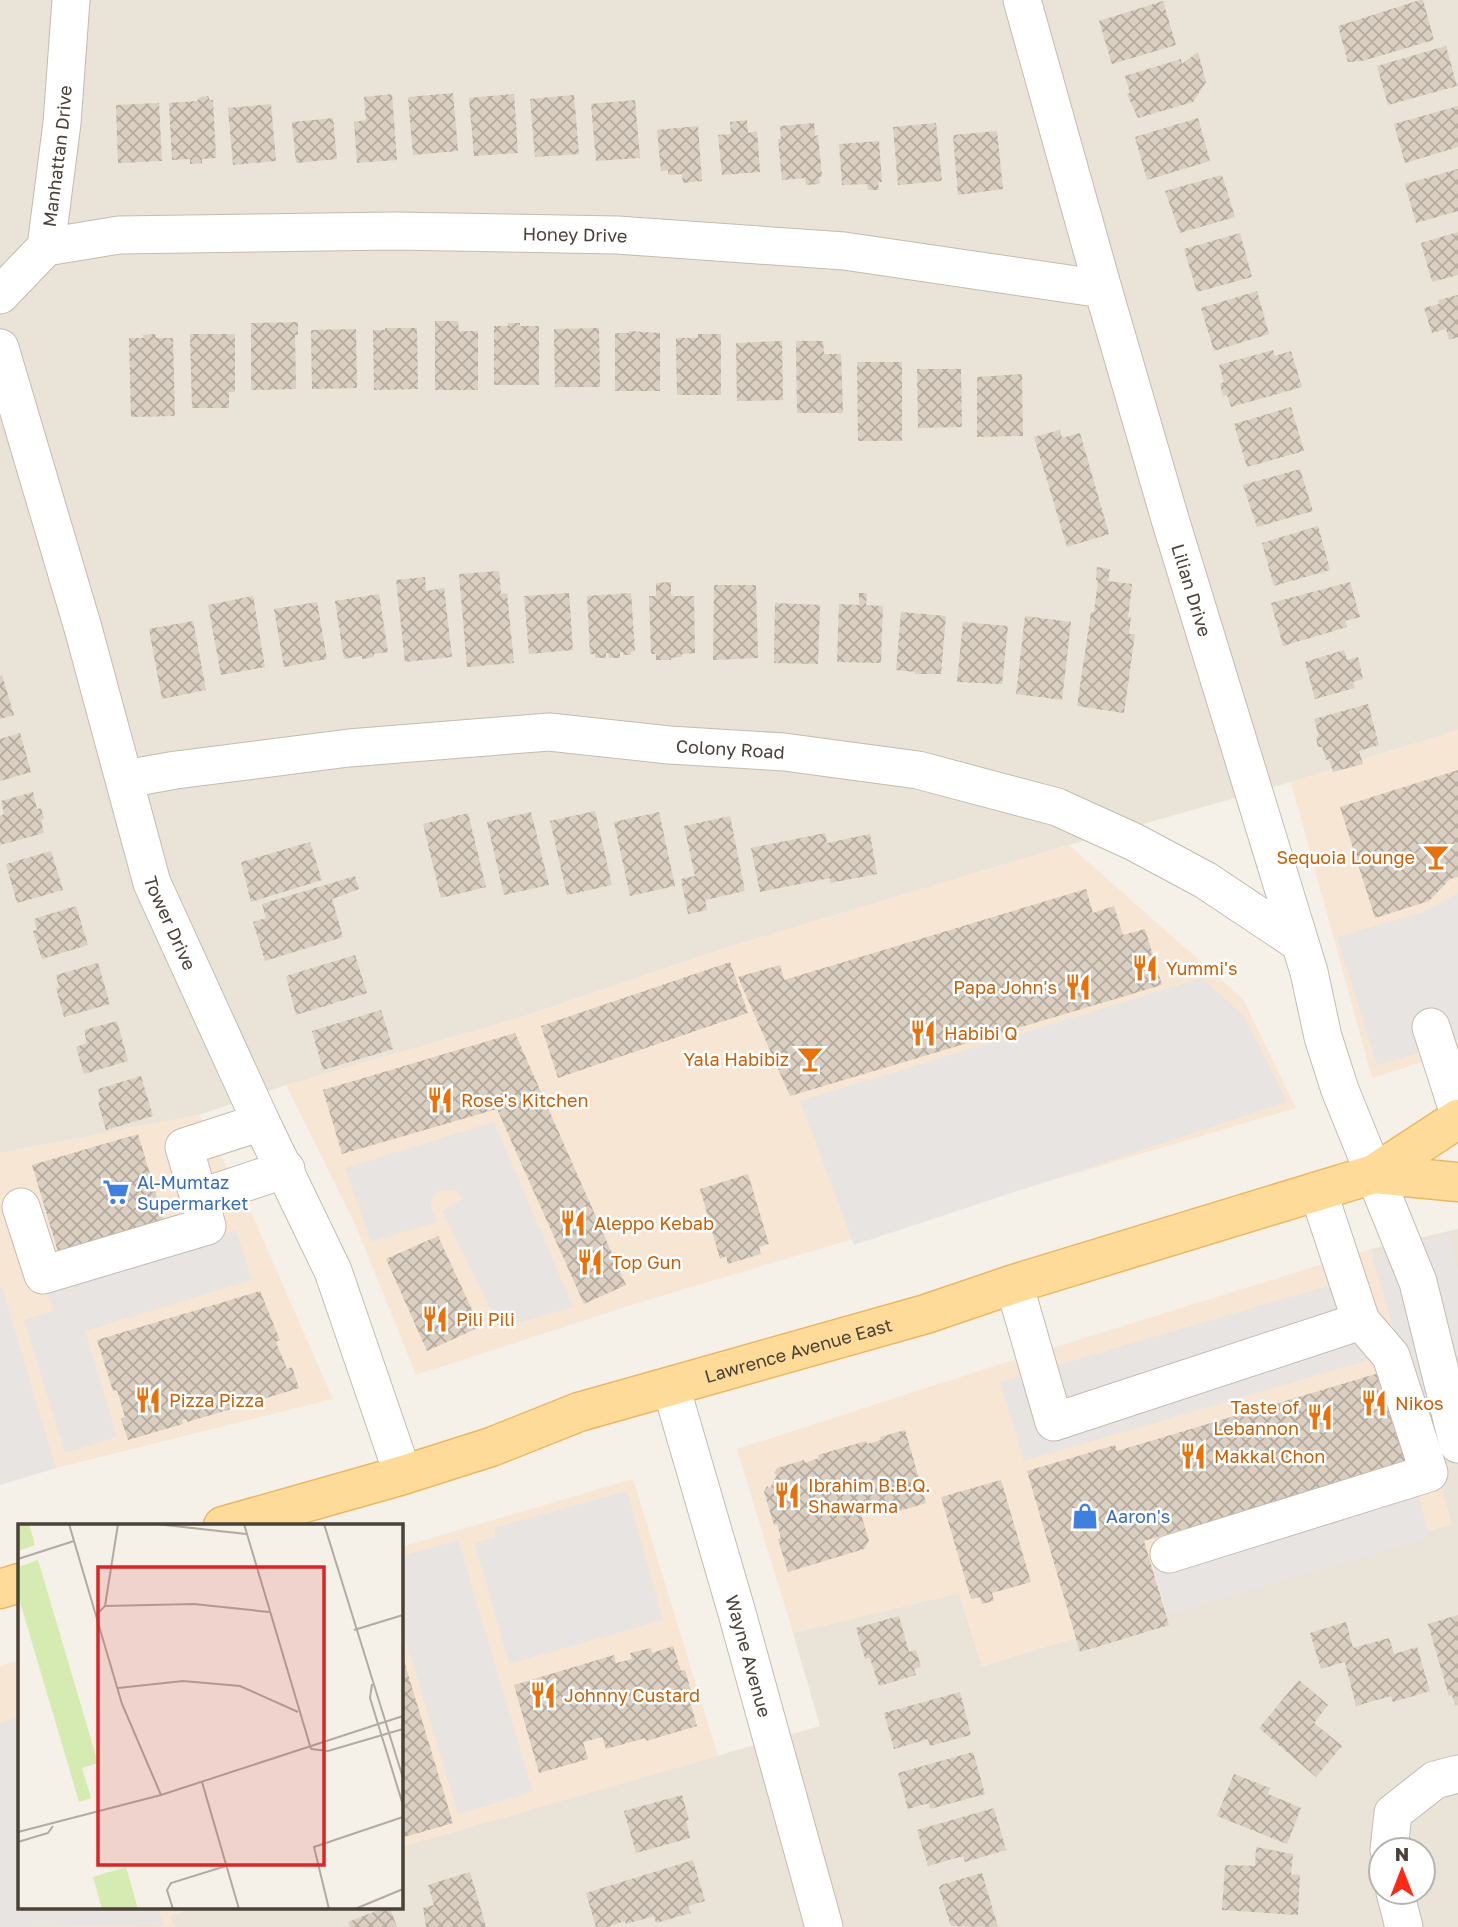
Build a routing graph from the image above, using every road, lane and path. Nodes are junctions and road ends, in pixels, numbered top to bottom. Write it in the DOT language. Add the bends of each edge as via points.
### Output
graph roads {
  1 [pos="71,0"];
  2 [pos="1023,0"];
  3 [pos="46,247"];
  4 [pos="1103,289"];
  5 [pos="0,295"];
  6 [pos="0,348"];
  7 [pos="125,779"];
  8 [pos="1298,942"];
  9 [pos="1431,1027"];
  10 [pos="1458,1111"];
  11 [pos="1458,1119"];
  12 [pos="261,1122"];
  13 [pos="286,1169"];
  14 [pos="1374,1174"];
  15 [pos="1458,1182"];
  16 [pos="1318,1191"];
  17 [pos="199,1198"];
  18 [pos="21,1207"];
  19 [pos="1014,1284"];
  20 [pos="1361,1321"];
  21 [pos="671,1387"];
  22 [pos="1458,1444"];
  23 [pos="403,1475"];
  24 [pos="230,1524"];
  25 [pos="1169,1555"];
  26 [pos="18,1583"];
  27 [pos="0,1589"];
  28 [pos="1458,1774"];
  29 [pos="1391,1836"];
  30 [pos="1399,1906"];
  31 [pos="824,1927"];
  32 [pos="1404,1927"];
  1 -- 3 [label="street, Manhattan Drive"];
  2 -- 4 [label="street, Lilian Drive"];
  3 -- 4 [label="street, Honey Drive" via="119,235 617,234 844,251"];
  3 -- 5 [label="street, Manhattan Drive"];
  4 -- 8 [label="street, Lilian Drive"];
  6 -- 7 [label="street, Tower Drive"];
  7 -- 8 [label="street, Colony Road" via="349,748 549,732 783,752 918,770 1057,807 1161,854"];
  7 -- 12 [label="street, Tower Drive" via="152,883"];
  8 -- 14 [label="street, Lilian Drive" via="1340,1090"];
  9 -- 10 [label="street"];
  11 -- 14 [label="main road, Lawrence Avenue East"];
  12 -- 13 [label="street, Tower Drive"];
  12 -- 17 [label="street" via="184,1147"];
  13 -- 17 [label="street"];
  13 -- 23 [label="street, Tower Drive" via="333,1271"];
  14 -- 15 [label="main road, Lawrence Avenue East"];
  14 -- 16 [label="main road, Lawrence Avenue East"];
  14 -- 22 [label="street, Lilian Drive" via="1418,1282"];
  16 -- 19 [label="main road, Lawrence Avenue East"];
  16 -- 20 [label="street"];
  17 -- 18 [label="street" via="207,1226 43,1275"];
  19 -- 20 [label="street" via="1054,1422"];
  19 -- 21 [label="main road, Lawrence Avenue East"];
  20 -- 25 [label="street" via="1391,1356 1429,1472"];
  21 -- 23 [label="main road, Lawrence Avenue East" via="579,1412"];
  21 -- 31 [label="street, Wayne Avenue"];
  23 -- 24 [label="main road, Lawrence Avenue East"];
  26 -- 27 [label="main road"];
  28 -- 29 [label="street" via="1435,1780 1394,1813"];
  30 -- 32 [label="street"];
}
